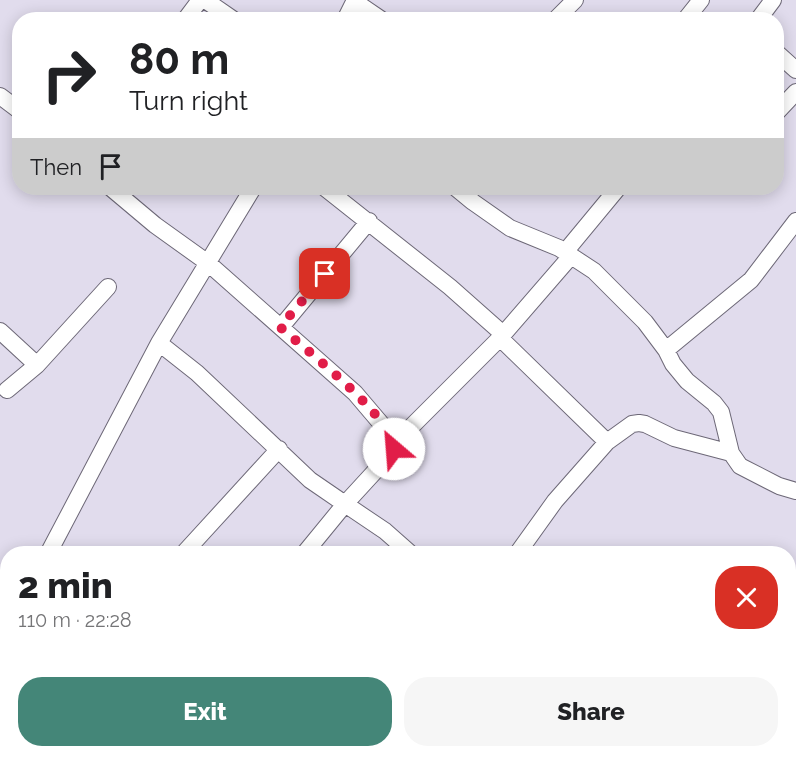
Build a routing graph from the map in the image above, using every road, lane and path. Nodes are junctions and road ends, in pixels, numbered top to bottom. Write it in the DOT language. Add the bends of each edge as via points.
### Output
graph roads {
  1 [pos="205,0"];
  2 [pos="355,0"];
  3 [pos="575,0"];
  4 [pos="222,12"];
  5 [pos="371,12"];
  6 [pos="563,12"];
  7 [pos="784,59"];
  8 [pos="796,70"];
  9 [pos="796,92"];
  10 [pos="784,105"];
  11 [pos="119,195"];
  12 [pos="250,195"];
  13 [pos="335,195"];
  14 [pos="464,195"];
  15 [pos="613,195"];
  16 [pos="369,221"];
  17 [pos="796,221"];
  18 [pos="568,254"];
  19 [pos="208,263"];
  20 [pos="108,287"];
  21 [pos="280,327"];
  22 [pos="0,331"];
  23 [pos="502,336"];
  24 [pos="159,343"];
  25 [pos="666,350"];
  26 [pos="37,365"];
  27 [pos="7,390"];
  28 [pos="607,442"];
  29 [pos="394,444"];
  30 [pos="279,449"];
  31 [pos="731,453"];
  32 [pos="796,490"];
  33 [pos="345,504"];
  34 [pos="52,546"];
  35 [pos="190,546"];
  36 [pos="311,546"];
  37 [pos="402,546"];
  38 [pos="523,546"];
  1 -- 4 [label="street"];
  2 -- 5 [label="street"];
  3 -- 6 [label="street"];
  7 -- 8 [label="street"];
  9 -- 10 [label="street"];
  11 -- 19 [label="street"];
  12 -- 19 [label="street"];
  13 -- 16 [label="street"];
  14 -- 18 [label="street" via="510,228"];
  15 -- 18 [label="street"];
  16 -- 21 [label="street"];
  16 -- 23 [label="street" via="450,287"];
  17 -- 25 [label="street" via="751,280"];
  18 -- 23 [label="street"];
  18 -- 25 [label="street" via="618,294"];
  19 -- 21 [label="street"];
  19 -- 24 [label="street"];
  20 -- 26 [label="street"];
  21 -- 29 [label="street" via="355,393"];
  22 -- 26 [label="street"];
  23 -- 28 [label="street"];
  23 -- 29 [label="street"];
  24 -- 30 [label="street"];
  24 -- 34 [label="street"];
  25 -- 31 [label="street" via="687,381 708,396 721,412"];
  26 -- 27 [label="street"];
  28 -- 31 [label="street" via="639,423 674,438"];
  28 -- 38 [label="street" via="555,501"];
  29 -- 33 [label="street" via="389,456"];
  30 -- 33 [label="street" via="310,480"];
  30 -- 35 [label="street"];
  31 -- 32 [label="street" via="740,466 755,475"];
  33 -- 36 [label="street"];
  33 -- 37 [label="street"];
}
